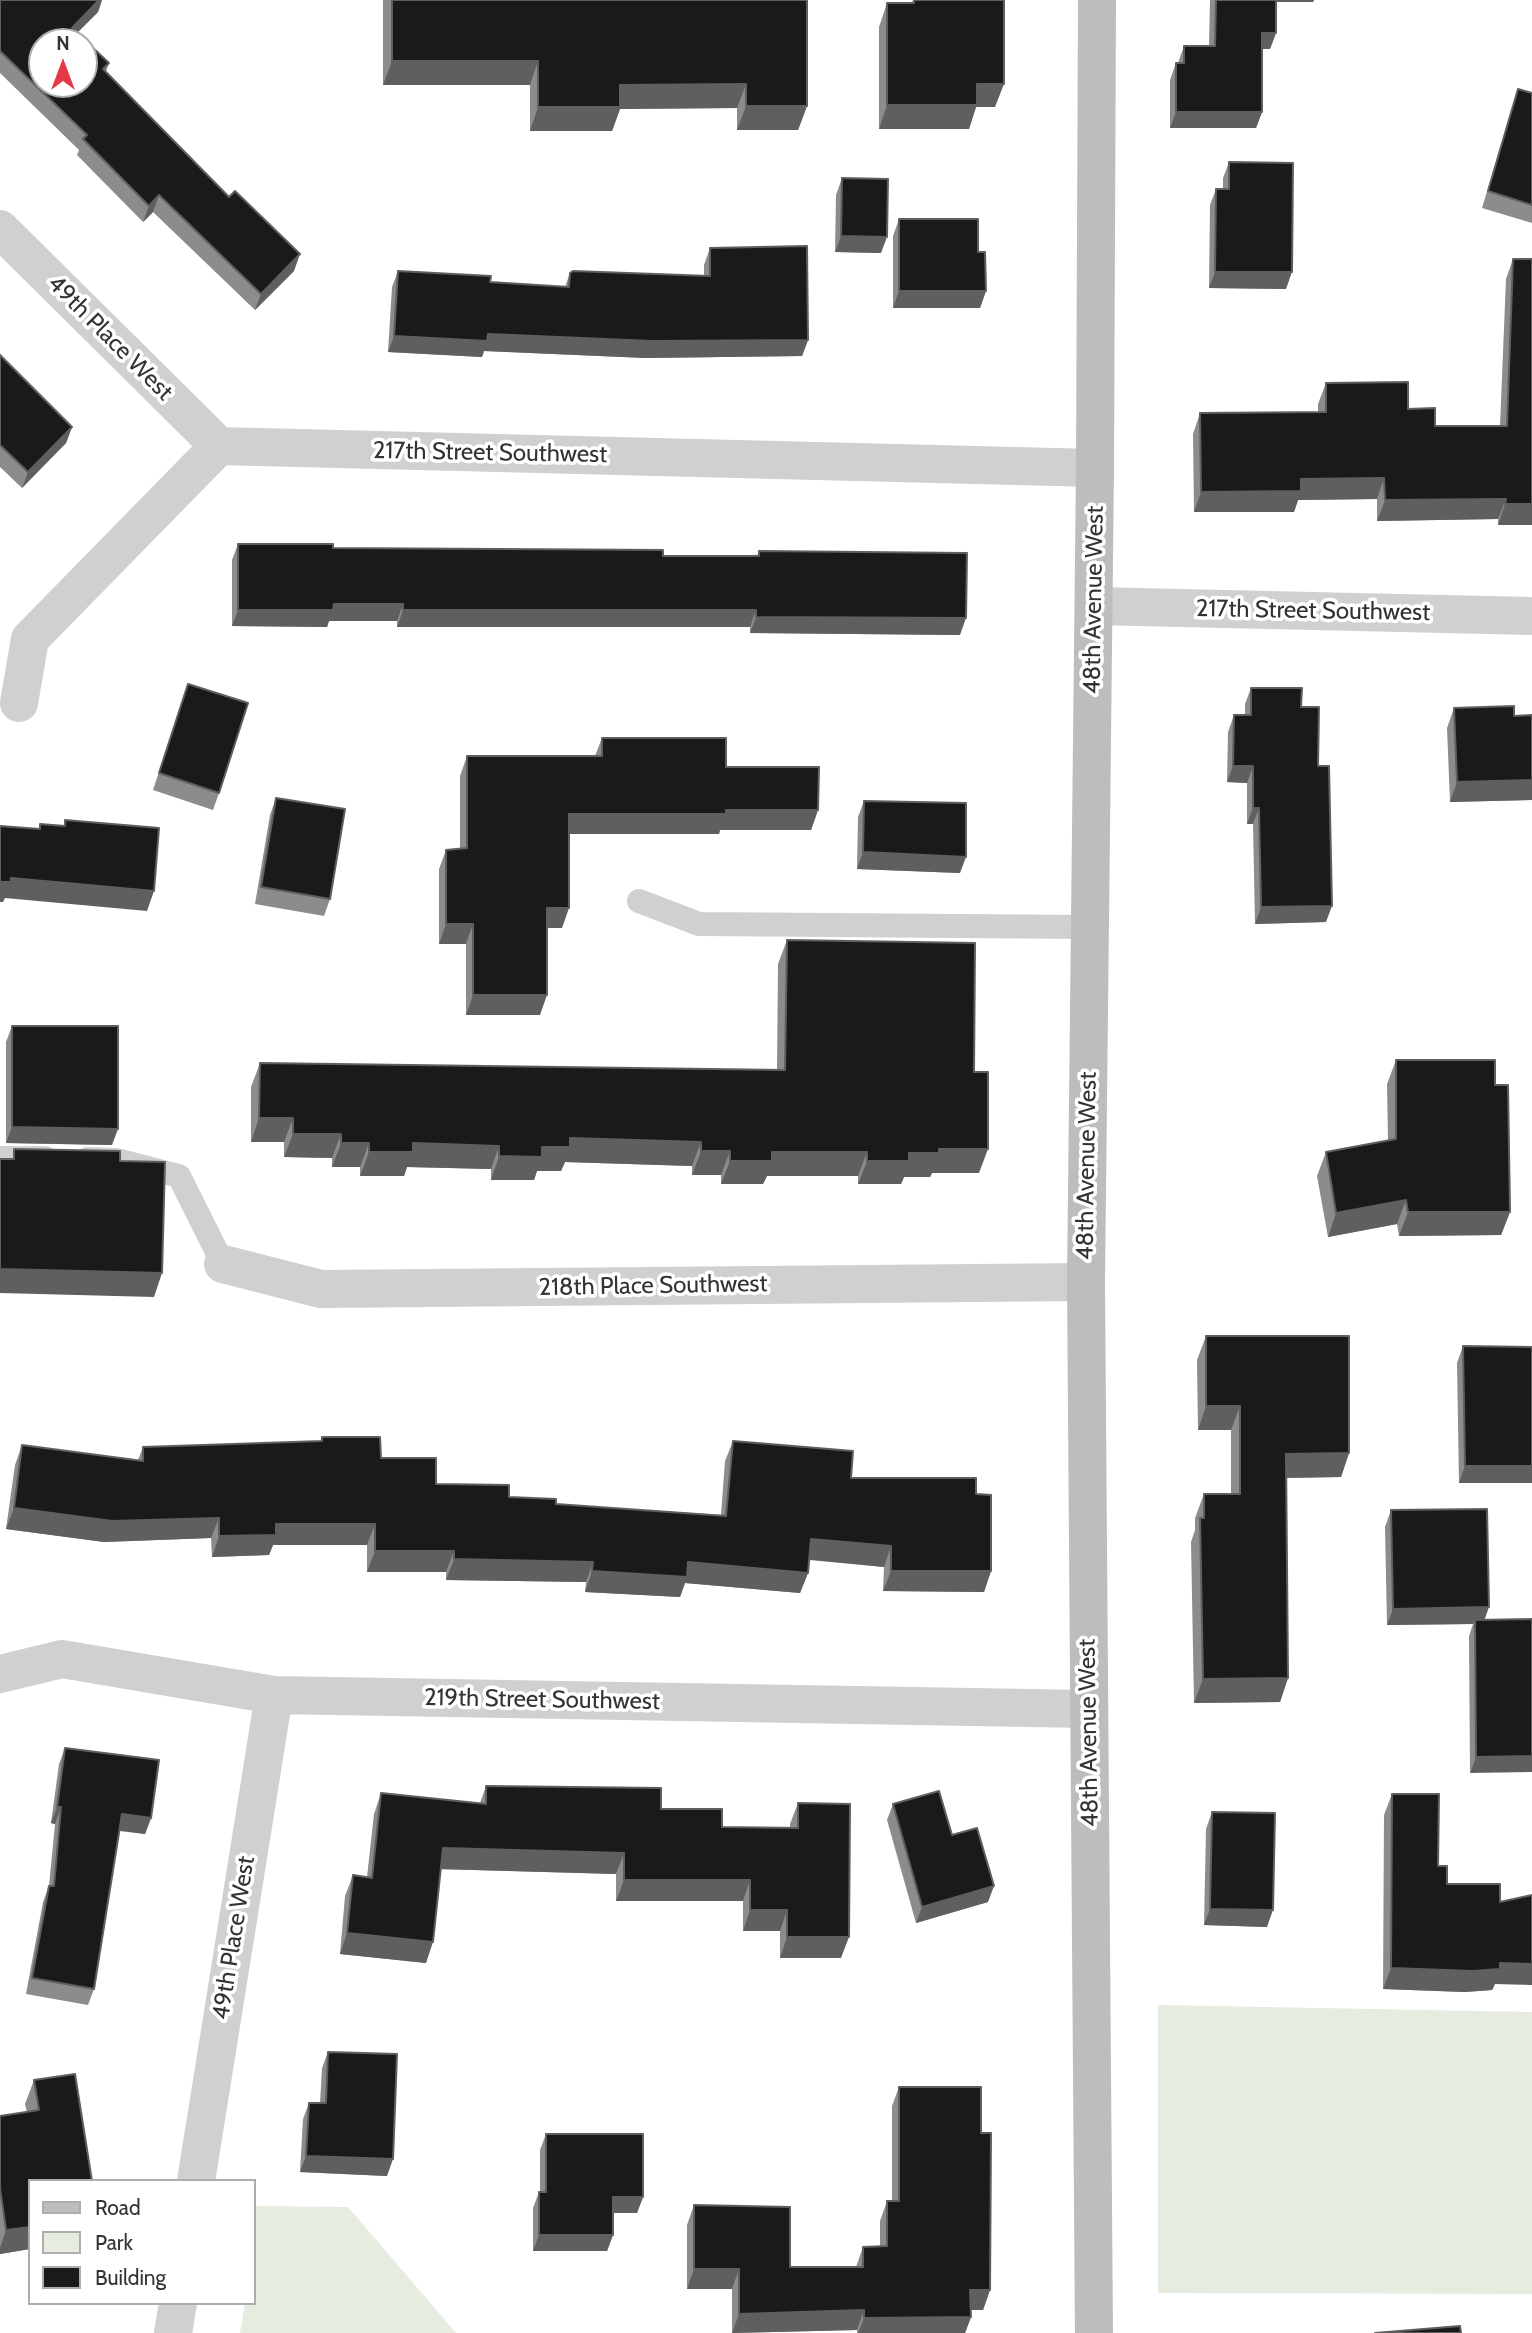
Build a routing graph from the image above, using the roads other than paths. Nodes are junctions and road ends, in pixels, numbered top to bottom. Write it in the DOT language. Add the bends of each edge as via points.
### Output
graph roads {
  1 [pos="1097,0"];
  2 [pos="0,229"];
  3 [pos="219,446"];
  4 [pos="1095,468"];
  5 [pos="1094,606"];
  6 [pos="1532,616"];
  7 [pos="19,703"];
  8 [pos="639,901"];
  9 [pos="1090,927"];
  10 [pos="0,1157"];
  11 [pos="223,1264"];
  12 [pos="1086,1282"];
  13 [pos="0,1674"];
  14 [pos="274,1695"];
  15 [pos="1088,1709"];
  16 [pos="196,2179"];
  17 [pos="178,2305"];
  18 [pos="173,2333"];
  19 [pos="1094,2333"];
  1 -- 4 [label="main road, 48th Avenue West"];
  2 -- 3 [label="street, 49th Place West"];
  3 -- 4 [label="street, 217th Street Southwest"];
  3 -- 7 [label="street" via="30,639"];
  4 -- 5 [label="main road, 48th Avenue West"];
  5 -- 6 [label="street, 217th Street Southwest"];
  5 -- 9 [label="main road, 48th Avenue West"];
  8 -- 9 [label="lane" via="699,924"];
  9 -- 12 [label="main road, 48th Avenue West"];
  10 -- 11 [label="lane" via="117,1160 179,1176"];
  11 -- 12 [label="street, 218th Place Southwest" via="321,1289"];
  12 -- 15 [label="main road, 48th Avenue West"];
  13 -- 14 [label="street, 219th Street Southwest" via="62,1659"];
  14 -- 15 [label="street, 219th Street Southwest"];
  14 -- 16 [label="street, 49th Place West"];
  15 -- 19 [label="main road, 48th Avenue West"];
  17 -- 18 [label="street"];
}
